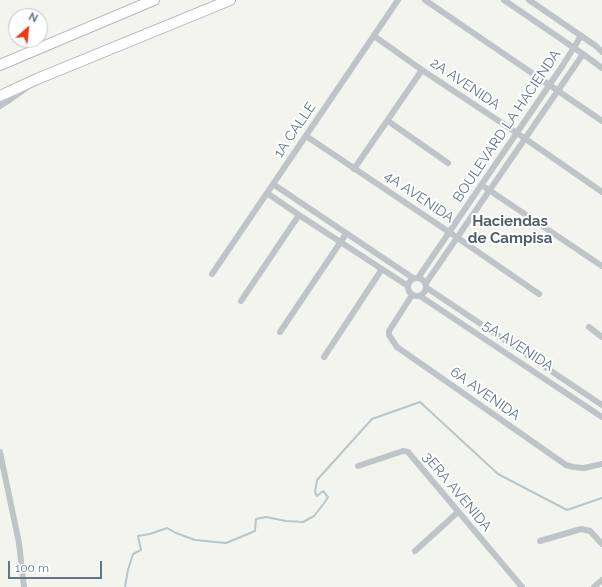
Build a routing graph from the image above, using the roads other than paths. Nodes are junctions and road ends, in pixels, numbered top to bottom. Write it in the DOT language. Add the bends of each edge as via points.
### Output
graph roads {
  1 [pos="154,0"];
  2 [pos="230,0"];
  3 [pos="398,0"];
  4 [pos="425,0"];
  5 [pos="504,0"];
  6 [pos="529,0"];
  7 [pos="374,36"];
  8 [pos="581,36"];
  9 [pos="574,48"];
  10 [pos="602,52"];
  11 [pos="583,54"];
  12 [pos="0,65"];
  13 [pos="602,68"];
  14 [pos="422,70"];
  15 [pos="37,79"];
  16 [pos="549,85"];
  17 [pos="558,91"];
  18 [pos="0,96"];
  19 [pos="0,106"];
  20 [pos="388,121"];
  21 [pos="602,121"];
  22 [pos="517,133"];
  23 [pos="306,136"];
  24 [pos="525,139"];
  25 [pos="448,163"];
  26 [pos="354,169"];
  27 [pos="273,184"];
  28 [pos="482,185"];
  29 [pos="490,190"];
  30 [pos="602,192"];
  31 [pos="267,193"];
  32 [pos="299,215"];
  33 [pos="450,232"];
  34 [pos="346,234"];
  35 [pos="457,237"];
  36 [pos="341,243"];
  37 [pos="602,266"];
  38 [pos="382,269"];
  39 [pos="212,274"];
  40 [pos="416,278"];
  41 [pos="426,285"];
  42 [pos="408,286"];
  43 [pos="538,294"];
  44 [pos="412,295"];
  45 [pos="420,296"];
  46 [pos="241,301"];
  47 [pos="588,327"];
  48 [pos="280,332"];
  49 [pos="602,337"];
  50 [pos="501,338"];
  51 [pos="496,346"];
  52 [pos="324,356"];
  53 [pos="581,391"];
  54 [pos="576,399"];
  55 [pos="602,405"];
  56 [pos="602,417"];
  57 [pos="0,454"];
  58 [pos="0,464"];
  59 [pos="602,464"];
  60 [pos="358,466"];
  61 [pos="458,512"];
  62 [pos="540,541"];
  63 [pos="602,544"];
  64 [pos="415,551"];
  65 [pos="602,580"];
  66 [pos="24,587"];
  67 [pos="522,587"];
  68 [pos="594,587"];
  1 -- 12 [label="main road"];
  2 -- 15 [label="main road"];
  3 -- 7 [label="street, 1A CALLE"];
  4 -- 16 [label="street"];
  5 -- 9 [label="street"];
  6 -- 8 [label="street"];
  7 -- 14 [label="street, 2A AVENIDA"];
  7 -- 23 [label="street, 1A CALLE"];
  8 -- 9 [label="street, BOULEVARD LA HACIENDA"];
  8 -- 10 [label="street"];
  9 -- 11 [label="street"];
  9 -- 16 [label="street, BOULEVARD LA HACIENDA"];
  11 -- 13 [label="street"];
  11 -- 17 [label="street, BOULEVARD LA HACIENDA"];
  14 -- 20 [label="street"];
  14 -- 22 [label="street, 2A AVENIDA"];
  15 -- 18 [label="main road"];
  15 -- 19 [label="street"];
  16 -- 17 [label="street"];
  16 -- 22 [label="street, BOULEVARD LA HACIENDA"];
  17 -- 21 [label="street"];
  17 -- 24 [label="street, BOULEVARD LA HACIENDA"];
  20 -- 25 [label="street"];
  20 -- 26 [label="street"];
  22 -- 24 [label="street, 2A AVENIDA"];
  22 -- 28 [label="street, BOULEVARD LA HACIENDA"];
  23 -- 26 [label="street, 4A AVENIDA"];
  23 -- 27 [label="street, 1A CALLE"];
  24 -- 29 [label="street, BOULEVARD LA HACIENDA"];
  24 -- 30 [label="street, 2A AVENIDA"];
  26 -- 33 [label="street, 4A AVENIDA"];
  27 -- 31 [label="street, 1A CALLE"];
  27 -- 34 [label="street"];
  28 -- 29 [label="street"];
  28 -- 33 [label="street, BOULEVARD LA HACIENDA"];
  29 -- 35 [label="street, BOULEVARD LA HACIENDA"];
  29 -- 37 [label="street"];
  31 -- 32 [label="street"];
  31 -- 39 [label="street, 1A CALLE"];
  32 -- 36 [label="street"];
  32 -- 46 [label="street"];
  33 -- 35 [label="street, 4A AVENIDA"];
  33 -- 40 [label="street, BOULEVARD LA HACIENDA"];
  34 -- 36 [label="street"];
  34 -- 40 [label="street"];
  35 -- 41 [label="street, BOULEVARD LA HACIENDA"];
  35 -- 43 [label="street, 4A AVENIDA"];
  36 -- 38 [label="street"];
  36 -- 48 [label="street"];
  38 -- 42 [label="street"];
  38 -- 52 [label="street"];
  40 -- 41 [label="street" via="422,279"];
  40 -- 42 [label="street" via="410,281"];
  41 -- 45 [label="street" via="424,293"];
  41 -- 50 [label="street, 5A AVENIDA"];
  42 -- 44 [label="street" via="408,291"];
  44 -- 45 [label="street"];
  44 -- 59 [label="street, 6A AVENIDA" via="389,331 397,347 566,465 584,468"];
  45 -- 51 [label="street, 5A AVENIDA"];
  47 -- 49 [label="street"];
  50 -- 51 [label="street"];
  50 -- 53 [label="street, 5A AVENIDA"];
  51 -- 54 [label="street, 5A AVENIDA"];
  53 -- 54 [label="street"];
  53 -- 55 [label="street, 5A AVENIDA"];
  54 -- 56 [label="street, 5A AVENIDA"];
  57 -- 58 [label="street"];
  57 -- 66 [label="street" via="19,543"];
  60 -- 61 [label="street, 3ERA AVENIDA" via="403,451 408,452"];
  61 -- 64 [label="street"];
  61 -- 67 [label="street, 3ERA AVENIDA"];
  62 -- 63 [label="street" via="581,529 590,531"];
  65 -- 68 [label="street"];
}
